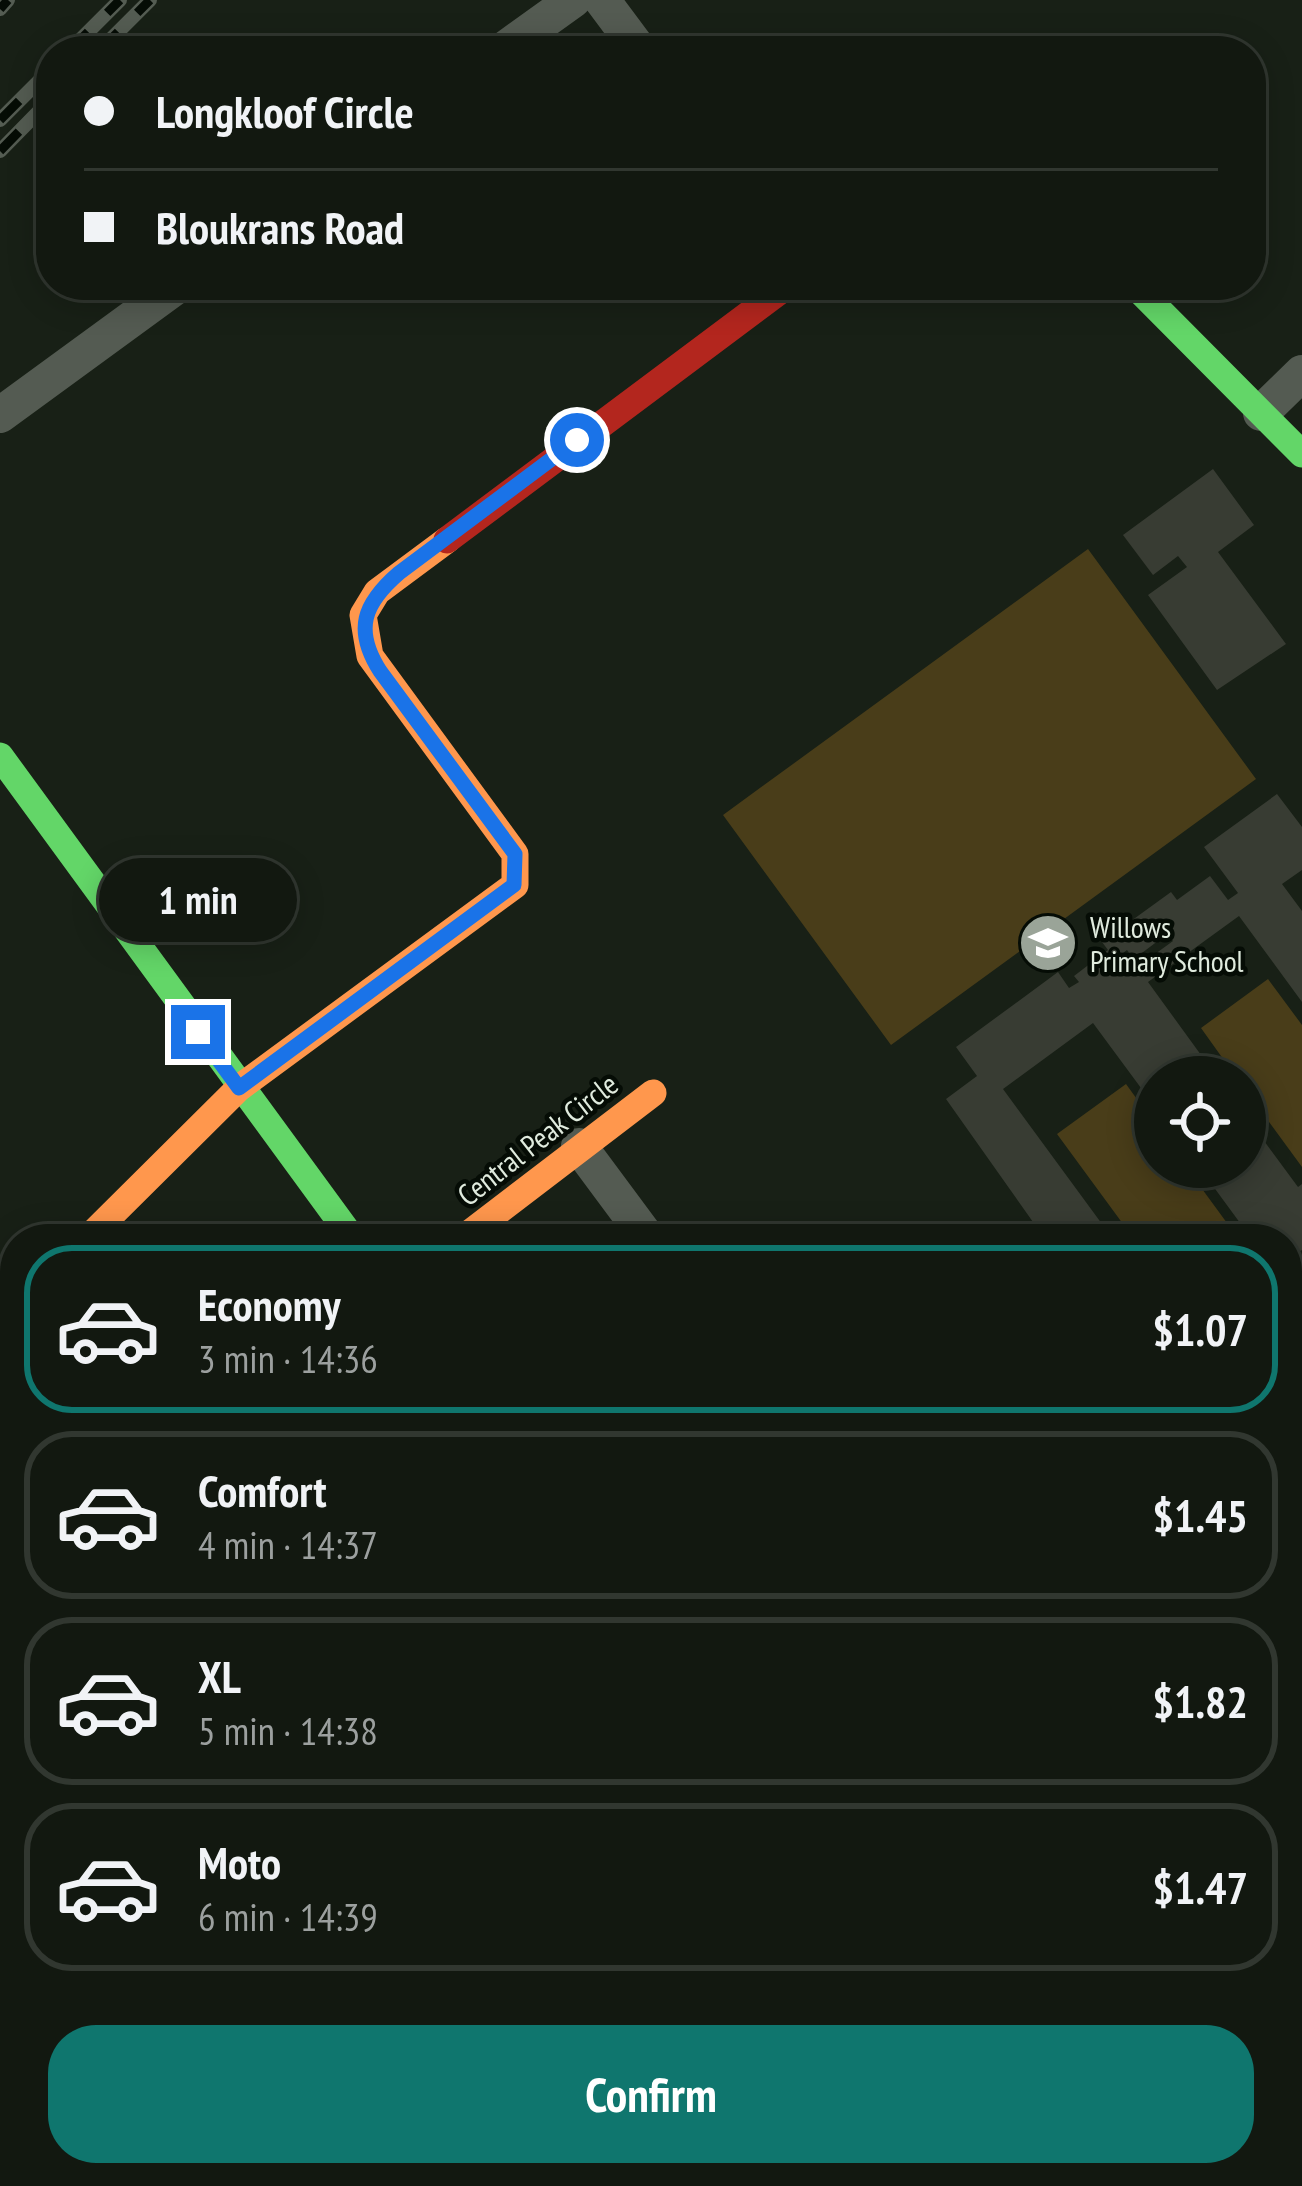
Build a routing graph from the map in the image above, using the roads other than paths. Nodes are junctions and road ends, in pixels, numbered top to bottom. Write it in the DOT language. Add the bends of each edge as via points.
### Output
graph roads {
  1 [pos="573,0"];
  2 [pos="602,0"];
  3 [pos="523,36"];
  4 [pos="629,36"];
  5 [pos="157,300"];
  6 [pos="768,300"];
  7 [pos="1149,300"];
  8 [pos="1302,373"];
  9 [pos="1261,412"];
  10 [pos="0,415"];
  11 [pos="1302,454"];
  12 [pos="0,756"];
  13 [pos="239,1088"];
  14 [pos="653,1093"];
  15 [pos="579,1147"];
  16 [pos="102,1224"];
  17 [pos="342,1224"];
  18 [pos="481,1224"];
  19 [pos="637,1224"];
  1 -- 3 [label="street"];
  2 -- 4 [label="street"];
  5 -- 10 [label="street"];
  6 -- 13 [label="street" via="377,592 363,615 370,656 488,813 519,874 506,894"];
  7 -- 9 [label="street"];
  8 -- 9 [label="street"];
  9 -- 11 [label="street"];
  12 -- 13 [label="street"];
  13 -- 16 [label="street"];
  13 -- 17 [label="street"];
  14 -- 15 [label="street, Central Peak Circle"];
  15 -- 18 [label="street, Central Peak Circle"];
  15 -- 19 [label="street"];
}
